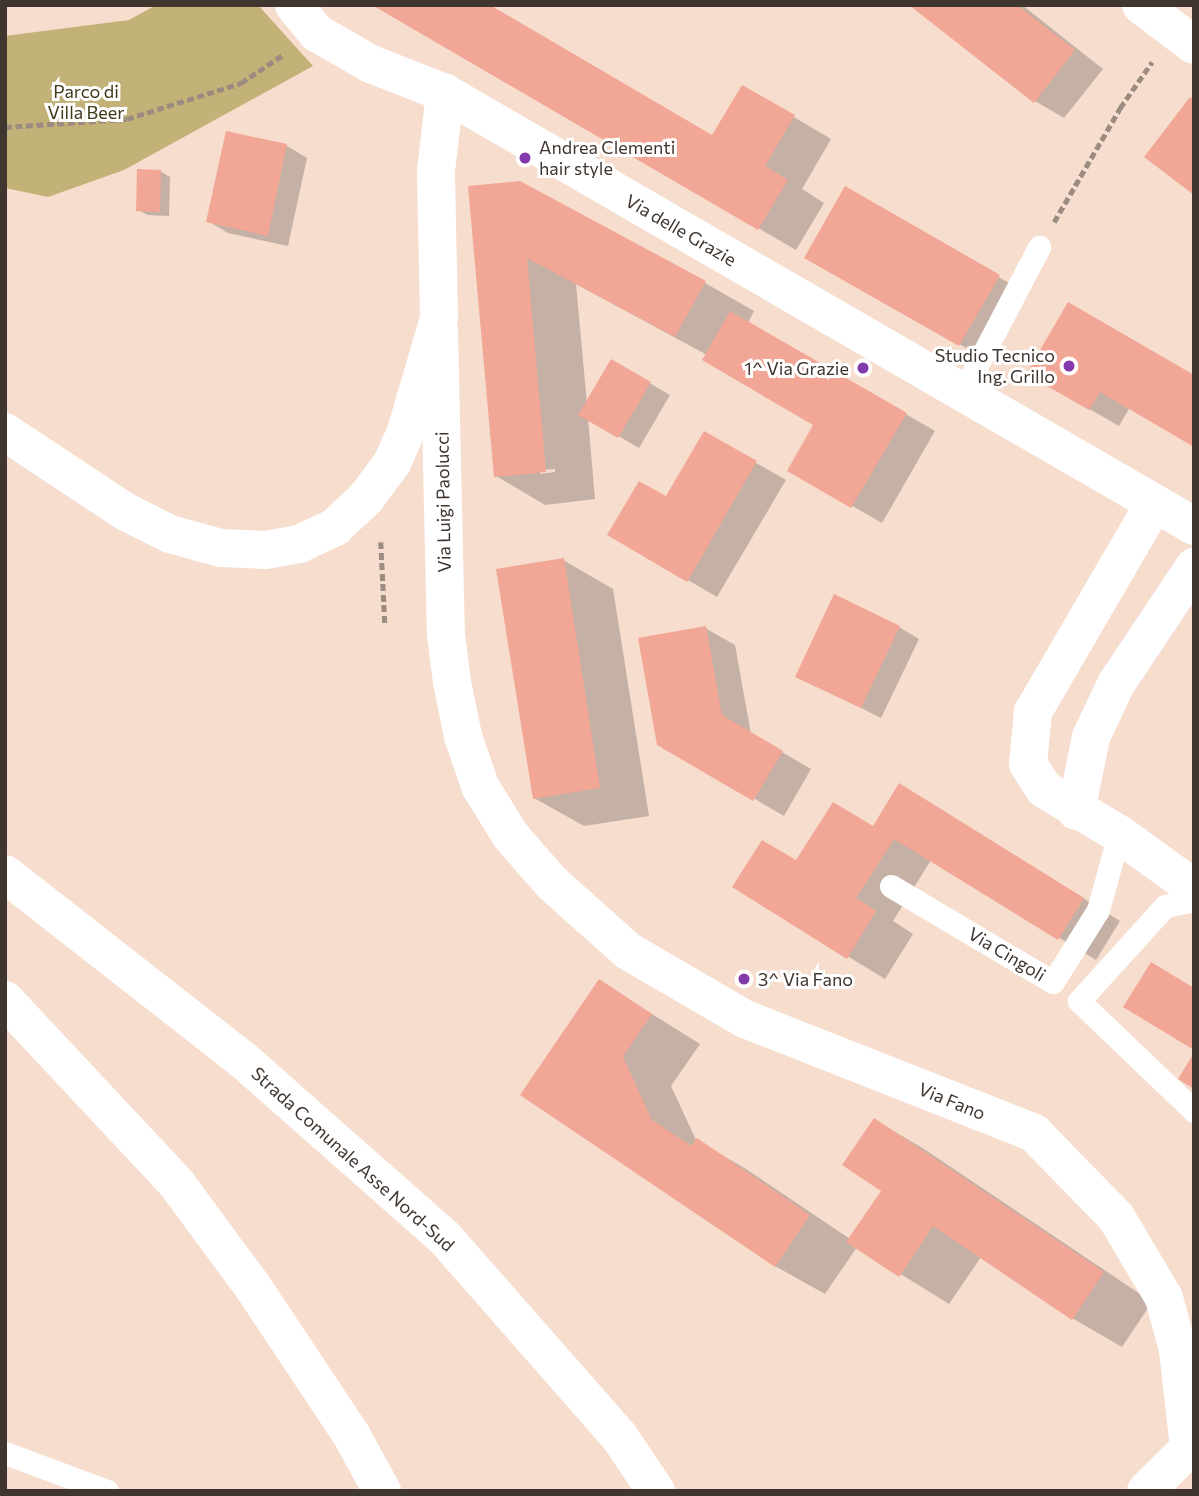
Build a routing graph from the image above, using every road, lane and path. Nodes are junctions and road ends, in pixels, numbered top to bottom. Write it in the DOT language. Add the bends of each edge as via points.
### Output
graph roads {
  1 [pos="1141,5"];
  2 [pos="305,19"];
  3 [pos="1184,37"];
  4 [pos="445,93"];
  5 [pos="5,127"];
  6 [pos="1040,247"];
  7 [pos="439,318"];
  8 [pos="963,391"];
  9 [pos="5,432"];
  10 [pos="1154,504"];
  11 [pos="1194,526"];
  12 [pos="1194,567"];
  13 [pos="1062,658"];
  14 [pos="1116,684"];
  15 [pos="1076,811"];
  16 [pos="1119,834"];
  17 [pos="5,856"];
  18 [pos="5,874"];
  19 [pos="552,883"];
  20 [pos="891,886"];
  21 [pos="1194,888"];
  22 [pos="1194,900"];
  23 [pos="108,954"];
  24 [pos="5,1000"];
  25 [pos="1194,1111"];
  26 [pos="1191,1451"];
  27 [pos="5,1453"];
  28 [pos="107,1491"];
  29 [pos="382,1491"];
  30 [pos="656,1491"];
  31 [pos="1146,1491"];
  1 -- 3 [label="main road"];
  2 -- 4 [label="main road, Via delle Grazie" via="371,64"];
  2 -- 5 [label="path" via="241,83 127,119"];
  3 -- 6 [label="path" via="1120,108"];
  4 -- 7 [label="main road, Via Luigi Paolucci" via="436,171"];
  4 -- 8 [label="main road, Via delle Grazie"];
  6 -- 8 [label="lane"];
  7 -- 9 [label="main road" via="392,463 366,498 335,527 299,544 265,550 221,548 170,534 126,512"];
  7 -- 19 [label="main road, Via Luigi Paolucci" via="446,634 463,736 480,786 510,835"];
  8 -- 10 [label="main road, Via delle Grazie"];
  10 -- 11 [label="main road, Via delle Grazie"];
  10 -- 13 [label="main road"];
  12 -- 14 [label="main road"];
  13 -- 14 [label="main road"];
  13 -- 15 [label="main road" via="1033,712 1028,764 1044,789"];
  14 -- 15 [label="main road" via="1091,737"];
  15 -- 16 [label="main road"];
  16 -- 20 [label="lane, Via Cingoli" via="1098,910 1053,982"];
  16 -- 21 [label="main road"];
  17 -- 23 [label="main road"];
  18 -- 23 [label="main road, Strada Comunale Asse Nord-Sud"];
  19 -- 26 [label="main road, Via Fano" via="628,951 745,1019 1034,1133 1116,1217 1164,1298 1178,1350"];
  22 -- 25 [label="lane" via="1166,906 1079,1001"];
  23 -- 30 [label="main road, Strada Comunale Asse Nord-Sud" via="243,1060 444,1237 620,1436"];
  24 -- 29 [label="main road" via="177,1184 253,1287 352,1436"];
  26 -- 31 [label="main road"];
  27 -- 28 [label="lane"];
}
